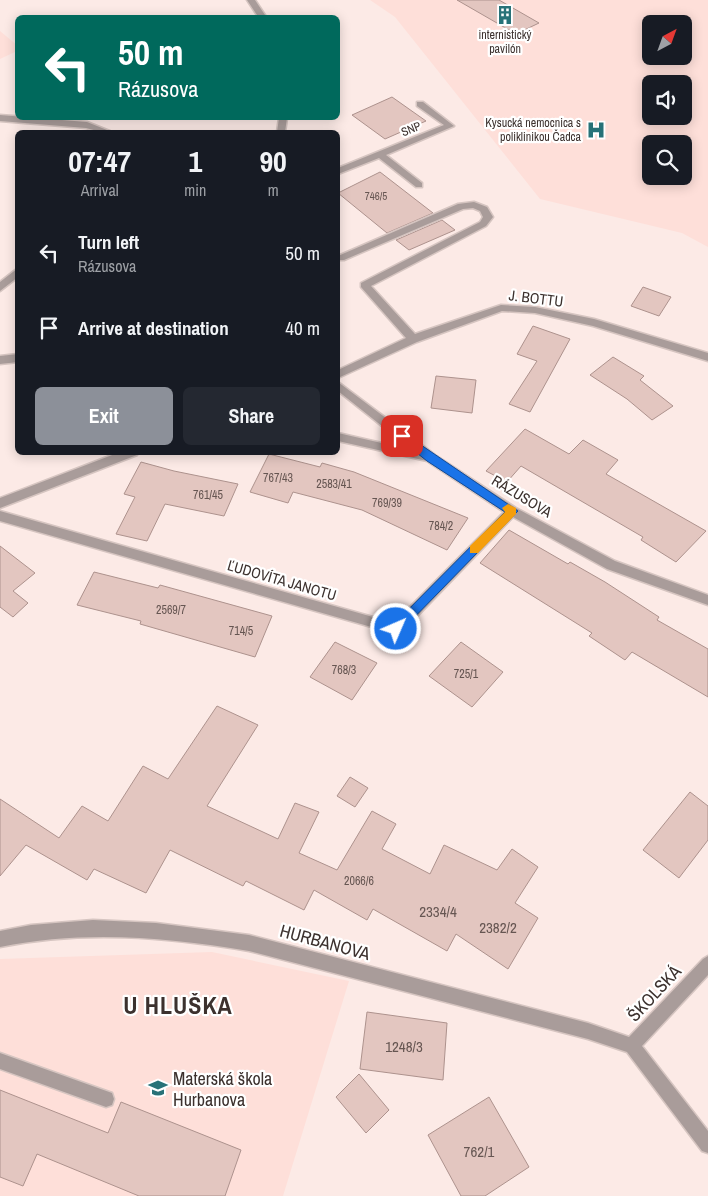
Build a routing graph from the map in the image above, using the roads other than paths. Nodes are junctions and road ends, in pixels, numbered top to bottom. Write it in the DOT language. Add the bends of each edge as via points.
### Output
graph roads {
  1 [pos="251,0"];
  2 [pos="262,15"];
  3 [pos="420,104"];
  4 [pos="0,118"];
  5 [pos="15,119"];
  6 [pos="25,120"];
  7 [pos="81,120"];
  8 [pos="87,125"];
  9 [pos="102,130"];
  10 [pos="381,155"];
  11 [pos="340,169"];
  12 [pos="419,185"];
  13 [pos="341,258"];
  14 [pos="15,274"];
  15 [pos="0,288"];
  16 [pos="413,339"];
  17 [pos="708,357"];
  18 [pos="15,358"];
  19 [pos="0,360"];
  20 [pos="340,373"];
  21 [pos="340,388"];
  22 [pos="340,437"];
  23 [pos="125,455"];
  24 [pos="431,458"];
  25 [pos="0,503"];
  26 [pos="512,511"];
  27 [pos="0,516"];
  28 [pos="708,600"];
  29 [pos="0,939"];
  30 [pos="708,964"];
  31 [pos="632,1046"];
  32 [pos="0,1061"];
  33 [pos="106,1099"];
  34 [pos="708,1145"];
  1 -- 2 [label="street"];
  3 -- 10 [label="street, SNP" via="450,126"];
  4 -- 5 [label="street"];
  6 -- 8 [label="street"];
  7 -- 8 [label="street"];
  8 -- 9 [label="street"];
  10 -- 11 [label="street, SNP"];
  10 -- 12 [label="street"];
  13 -- 16 [label="street" via="460,206 484,209 488,217 483,224 365,285"];
  14 -- 15 [label="street"];
  16 -- 17 [label="street, J. BOTTU" via="501,308 527,309 594,323"];
  16 -- 20 [label="street, J. BOTTU"];
  18 -- 19 [label="street"];
  21 -- 24 [label="street, RÁZUSOVA"];
  22 -- 24 [label="street"];
  23 -- 25 [label="street"];
  24 -- 26 [label="street, RÁZUSOVA"];
  26 -- 27 [label="street, ĽUDOVÍTA JANOTU" via="396,629"];
  26 -- 28 [label="street, RÁZUSOVA" via="611,565"];
  29 -- 31 [label="street, HURBANOVA" via="83,928 145,928 196,934 259,946 588,1031"];
  30 -- 31 [label="street, ŠKOLSKÁ"];
  31 -- 34 [label="street, ŠKOLSKÁ"];
  32 -- 33 [label="street"];
}
